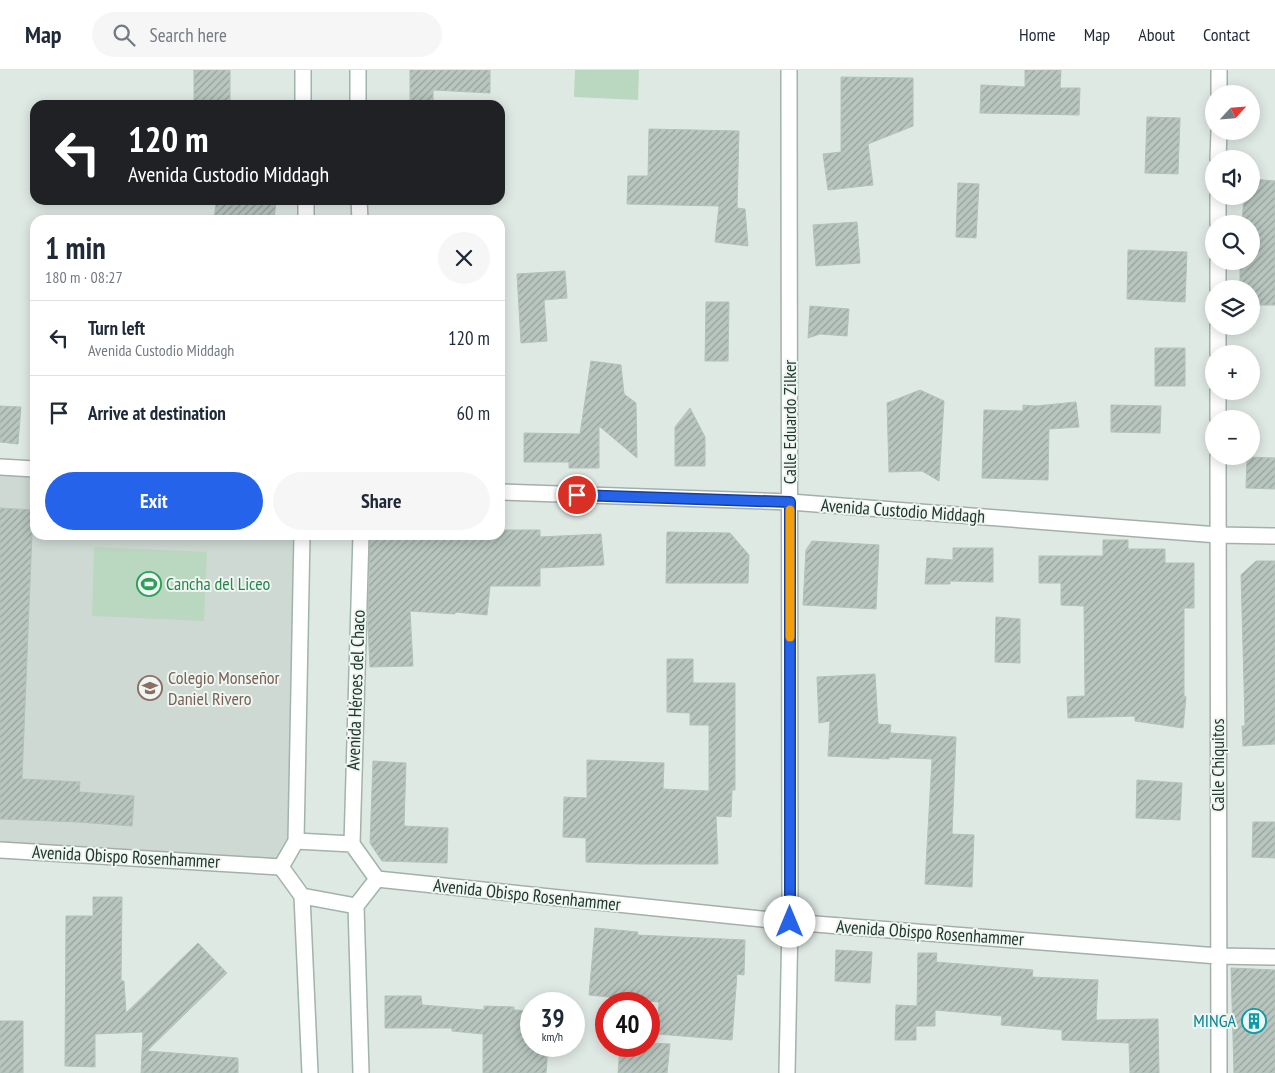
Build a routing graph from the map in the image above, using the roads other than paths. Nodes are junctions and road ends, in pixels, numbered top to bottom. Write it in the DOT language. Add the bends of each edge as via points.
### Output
graph roads {
  1 [pos="302,70"];
  2 [pos="358,70"];
  3 [pos="789,70"];
  4 [pos="1219,70"];
  5 [pos="1219,85"];
  6 [pos="303,100"];
  7 [pos="358,100"];
  8 [pos="1218,465"];
  9 [pos="0,467"];
  10 [pos="30,469"];
  11 [pos="505,492"];
  12 [pos="790,502"];
  13 [pos="1218,535"];
  14 [pos="1275,536"];
  15 [pos="302,540"];
  16 [pos="361,540"];
  17 [pos="296,841"];
  18 [pos="352,844"];
  19 [pos="0,850"];
  20 [pos="282,867"];
  21 [pos="377,879"];
  22 [pos="302,896"];
  23 [pos="356,906"];
  24 [pos="790,922"];
  25 [pos="1218,956"];
  26 [pos="1275,957"];
  27 [pos="310,1073"];
  28 [pos="360,1073"];
  29 [pos="787,1073"];
  30 [pos="1219,1073"];
  1 -- 6 [label="street"];
  2 -- 7 [label="street"];
  3 -- 12 [label="street, Calle Eduardo Zilker"];
  4 -- 5 [label="street"];
  8 -- 13 [label="street, Calle Chiquitos"];
  9 -- 10 [label="street"];
  11 -- 12 [label="street, Avenida Custodio Middagh"];
  12 -- 13 [label="street, Avenida Custodio Middagh"];
  12 -- 24 [label="street, Calle Eduardo Zilker"];
  13 -- 14 [label="street, Avenida Custodio Middagh"];
  13 -- 25 [label="street, Calle Chiquitos"];
  15 -- 17 [label="street"];
  16 -- 18 [label="street, Avenida Héroes del Chaco"];
  17 -- 18 [label="street"];
  17 -- 20 [label="street"];
  18 -- 21 [label="street"];
  19 -- 20 [label="street, Avenida Obispo Rosenhammer"];
  20 -- 22 [label="street"];
  21 -- 23 [label="street"];
  21 -- 24 [label="street, Avenida Obispo Rosenhammer"];
  22 -- 23 [label="street"];
  22 -- 27 [label="street"];
  23 -- 28 [label="street"];
  24 -- 25 [label="street, Avenida Obispo Rosenhammer"];
  24 -- 29 [label="street, Calle Eduardo Zilker"];
  25 -- 26 [label="street, Avenida Obispo Rosenhammer"];
  25 -- 30 [label="street, Calle Chiquitos"];
}
